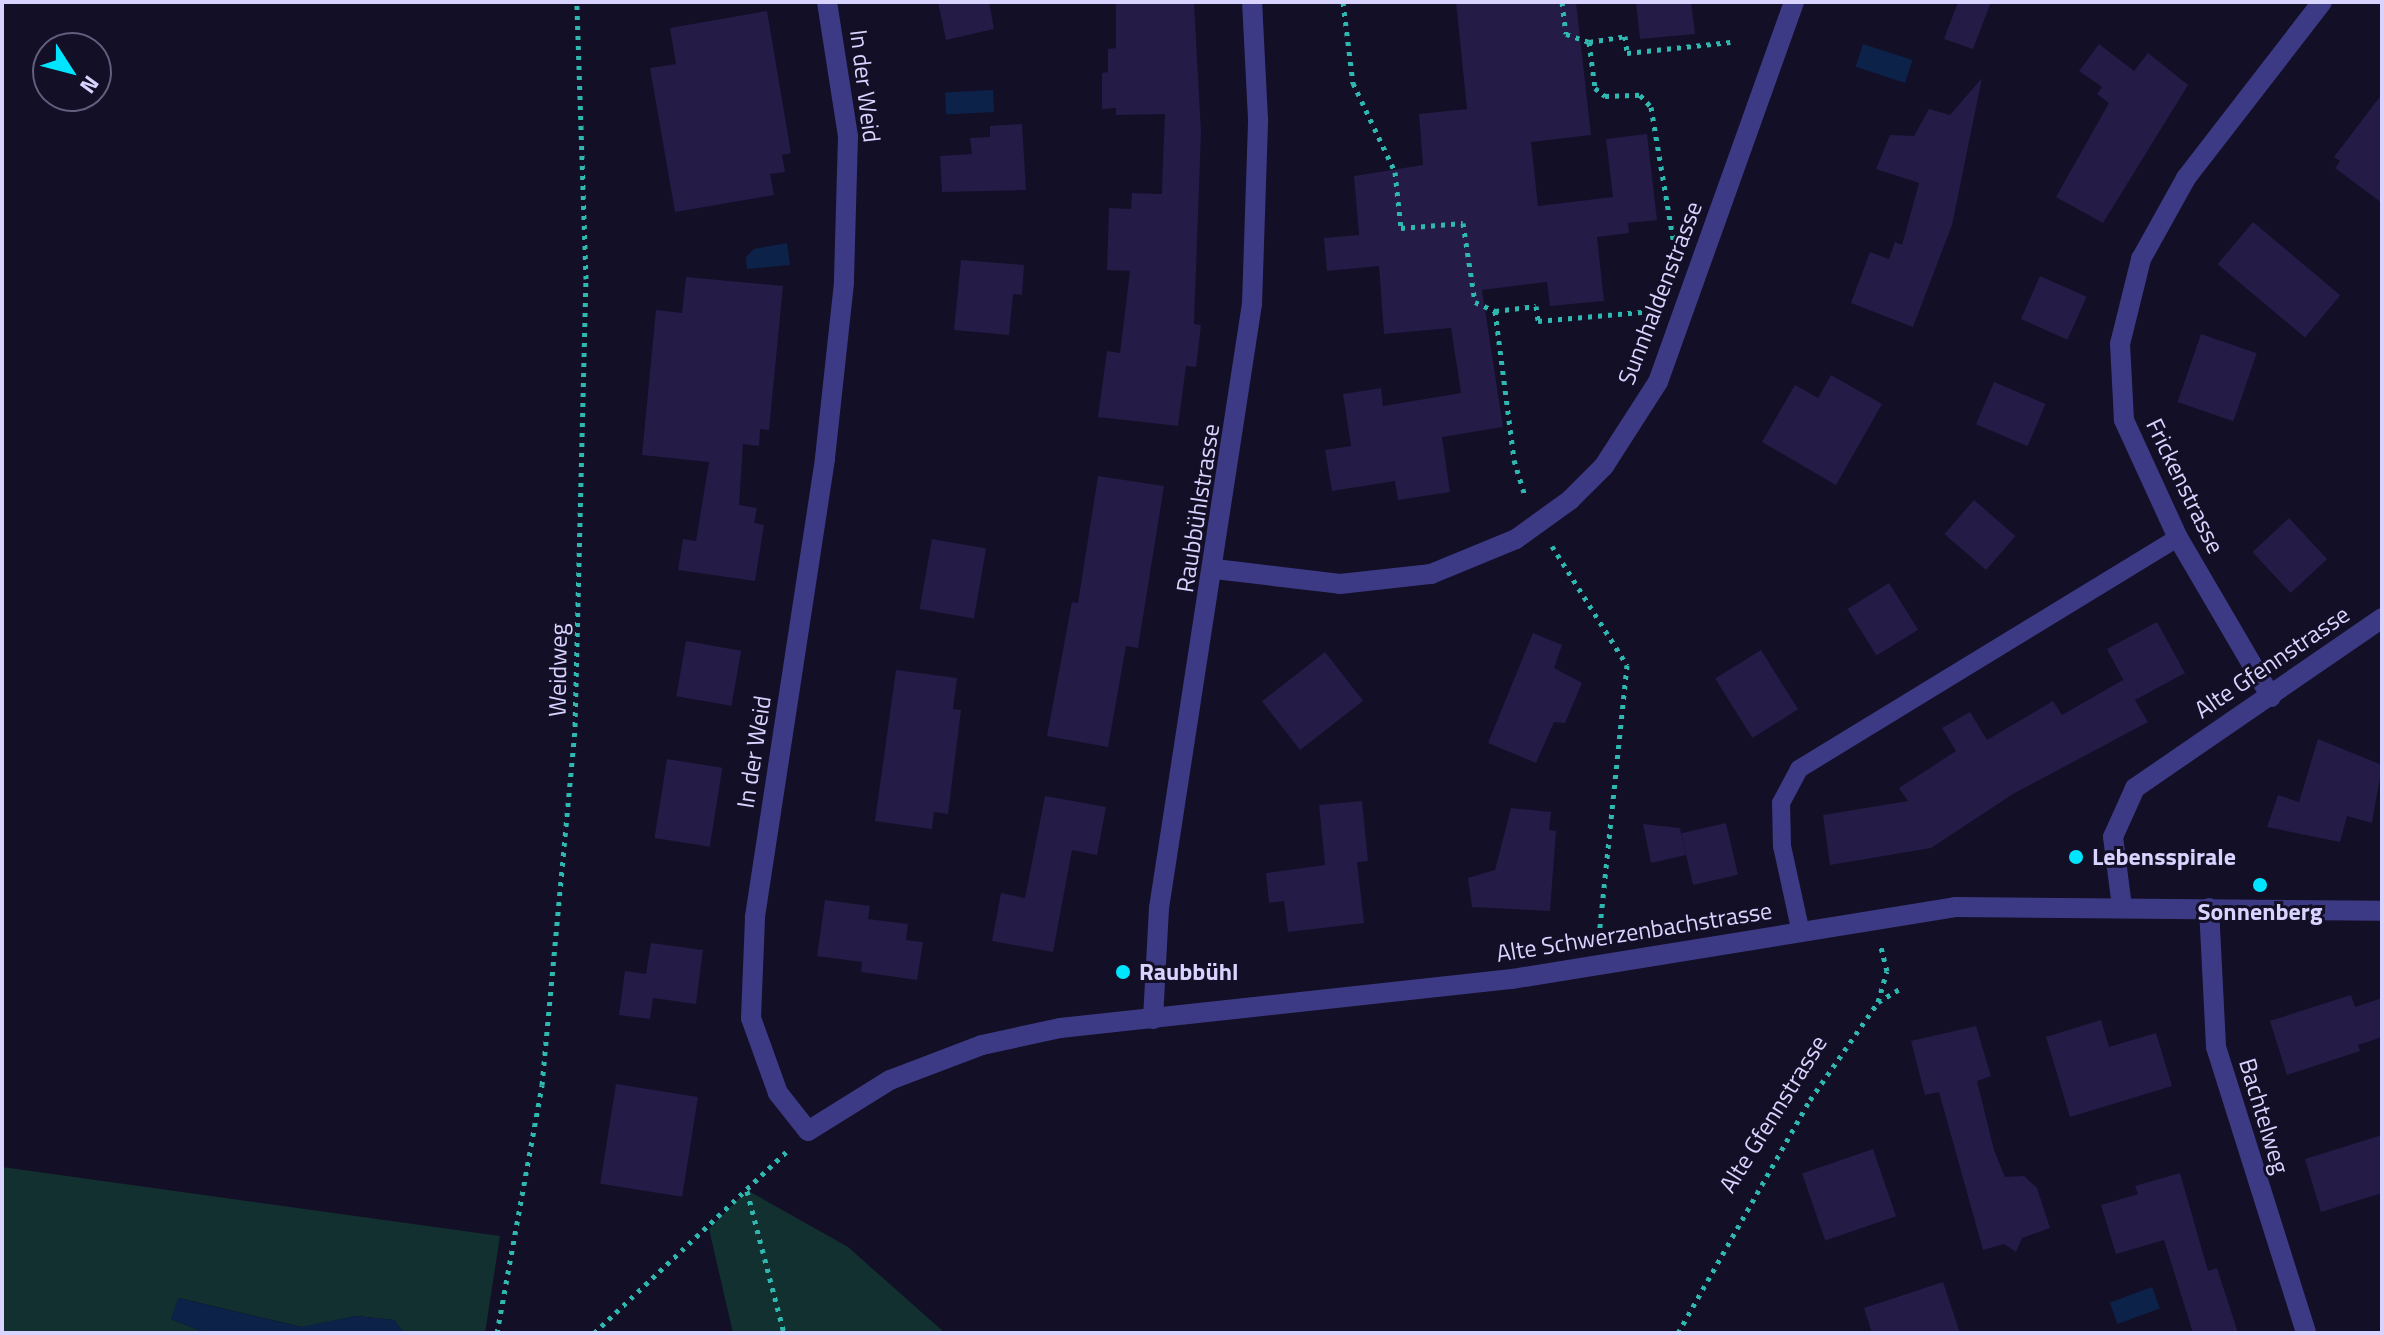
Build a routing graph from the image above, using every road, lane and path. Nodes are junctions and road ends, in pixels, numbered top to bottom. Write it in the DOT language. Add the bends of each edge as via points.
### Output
graph roads {
  1 [pos="577,2"];
  2 [pos="827,2"];
  3 [pos="1252,2"];
  4 [pos="1343,2"];
  5 [pos="1562,2"];
  6 [pos="1794,2"];
  7 [pos="2322,2"];
  8 [pos="1589,42"];
  9 [pos="1730,42"];
  10 [pos="1683,255"];
  11 [pos="1495,311"];
  12 [pos="1662,311"];
  13 [pos="1529,505"];
  14 [pos="2178,538"];
  15 [pos="1552,545"];
  16 [pos="1215,569"];
  17 [pos="2382,618"];
  18 [pos="2271,697"];
  19 [pos="2122,907"];
  20 [pos="2209,908"];
  21 [pos="2382,911"];
  22 [pos="1875,919"];
  23 [pos="1801,933"];
  24 [pos="1599,945"];
  25 [pos="1901,988"];
  26 [pos="1878,1002"];
  27 [pos="1153,1019"];
  28 [pos="808,1131"];
  29 [pos="747,1190"];
  30 [pos="497,1333"];
  31 [pos="594,1333"];
  32 [pos="784,1333"];
  33 [pos="1678,1333"];
  34 [pos="2306,1333"];
  1 -- 30 [label="path, Weidweg" via="586,279 575,726 542,1085"];
  2 -- 28 [label="street, In der Weid" via="848,136 844,283 825,459 755,918 751,1018 778,1093"];
  3 -- 16 [label="street, Raubbühlstrasse" via="1258,119 1252,304"];
  4 -- 11 [label="path" via="1353,83 1395,172 1401,228 1463,223 1475,302"];
  5 -- 8 [label="path" via="1566,34"];
  6 -- 16 [label="street, Sunnhaldenstrasse" via="1658,382 1612,455 1570,500 1516,539 1431,574 1340,584"];
  7 -- 14 [label="street, Frickenstrasse" via="2186,178 2141,259 2120,344 2124,420"];
  8 -- 9 [label="path" via="1625,36 1627,53"];
  8 -- 10 [label="path" via="1595,88 1605,96 1640,95 1651,107 1671,250"];
  11 -- 12 [label="path" via="1536,306 1538,321"];
  11 -- 13 [label="path" via="1514,460"];
  14 -- 18 [label="street, Frickenstrasse"];
  14 -- 23 [label="lane" via="1799,769 1781,803"];
  15 -- 24 [label="path" via="1627,665"];
  16 -- 27 [label="street, Raubbühlstrasse" via="1159,908"];
  17 -- 18 [label="street, Alte Gfennstrasse"];
  18 -- 19 [label="street, Alte Gfennstrasse" via="2135,788 2113,837"];
  19 -- 20 [label="street, Alte Schwerzenbachstrasse"];
  19 -- 22 [label="street, Alte Schwerzenbachstrasse" via="1987,905"];
  20 -- 21 [label="street, Alte Schwerzenbachstrasse"];
  20 -- 34 [label="street, Bachtelweg" via="2216,1047"];
  22 -- 23 [label="street, Alte Schwerzenbachstrasse"];
  22 -- 26 [label="path, Alte Gfennstrasse" via="1887,971"];
  23 -- 27 [label="street, Alte Schwerzenbachstrasse" via="1512,979"];
  25 -- 26 [label="path"];
  26 -- 33 [label="path, Alte Gfennstrasse" via="1810,1100"];
  27 -- 28 [label="street" via="1060,1028 982,1045 890,1080"];
  28 -- 29 [label="path"];
  29 -- 31 [label="path"];
  29 -- 32 [label="path"];
}
